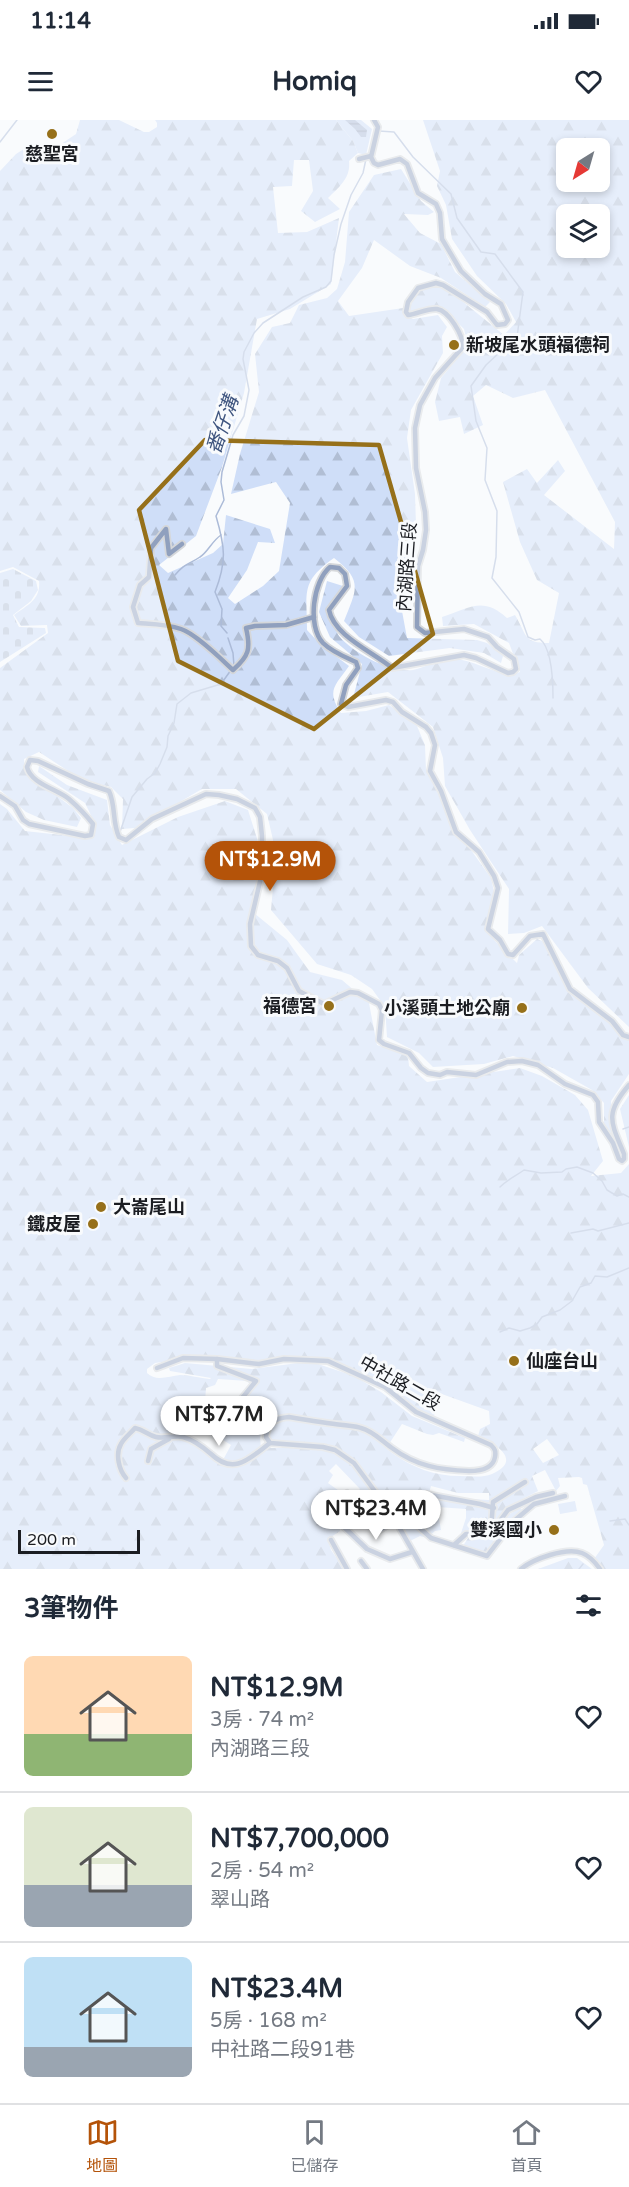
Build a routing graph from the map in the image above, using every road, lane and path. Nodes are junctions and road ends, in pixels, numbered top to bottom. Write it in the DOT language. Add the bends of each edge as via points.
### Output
graph roads {
  1 [pos="374,120"];
  2 [pos="371,156"];
  3 [pos="359,159"];
  4 [pos="182,544"];
  5 [pos="314,617"];
  6 [pos="0,796"];
  7 [pos="629,1037"];
  8 [pos="629,1085"];
  9 [pos="217,1359"];
  10 [pos="157,1368"];
  11 [pos="218,1406"];
  12 [pos="174,1438"];
  13 [pos="270,1443"];
  14 [pos="148,1461"];
  15 [pos="126,1478"];
  16 [pos="525,1482"];
  17 [pos="347,1493"];
  18 [pos="553,1493"];
  19 [pos="426,1494"];
  20 [pos="565,1496"];
  21 [pos="494,1508"];
  22 [pos="391,1513"];
  23 [pos="363,1516"];
  24 [pos="396,1520"];
  25 [pos="355,1522"];
  26 [pos="344,1527"];
  27 [pos="490,1534"];
  28 [pos="331,1540"];
  29 [pos="454,1545"];
  30 [pos="412,1551"];
  31 [pos="361,1561"];
  32 [pos="347,1569"];
  33 [pos="367,1569"];
  34 [pos="423,1569"];
  35 [pos="521,1569"];
  36 [pos="600,1569"];
  1 -- 2 [label="street" via="377,131"];
  2 -- 3 [label="street"];
  2 -- 5 [label="street, 內湖路三段" via="378,165 400,159 406,162 418,193 436,204 442,239 461,272 506,311 508,320 497,325 487,312 436,283 418,288 406,312 412,315 435,309 443,311 457,327 463,342 463,347 435,378 420,405 415,428 416,468 426,530 418,566 417,627 425,633 464,629 488,637 514,659 516,669 508,673 464,655 392,668 331,620 329,610 348,586 339,568 326,570 318,585"];
  4 -- 5 [label="street" via="169,554 166,529 151,548 150,577 140,585 133,608 138,623 182,629 233,669 244,660 250,644 246,628 286,625"];
  5 -- 7 [label="street, 內湖路三段" via="322,642 358,668 346,685 341,704 348,707 393,702 432,733 435,745 430,771 456,832 483,856 498,888 488,929 513,955 530,936 543,934 570,989"];
  6 -- 8 [label="street" via="15,806 29,824 92,835 93,824 68,798 28,772 30,760 38,761 109,791 114,826 119,837 126,840 152,819 206,794 237,799 258,813 262,836 262,873 250,924 251,946 258,955 287,968 299,991 323,1004 350,992 378,1004 382,1010 379,1041 409,1053 428,1073 476,1075 507,1062 538,1065 565,1084 593,1095 598,1102 599,1122 622,1161 624,1155 611,1115"];
  9 -- 10 [label="street, 中社路二段" via="183,1359"];
  9 -- 11 [label="street" via="217,1366 256,1382 234,1408"];
  9 -- 13 [label="street, 中社路二段" via="260,1364 284,1359 334,1363 385,1388 416,1412 491,1445 495,1455 491,1465 482,1470 436,1469 404,1456 364,1429 289,1417 278,1418 268,1427 266,1437"];
  12 -- 13 [label="street" via="182,1437 202,1446 219,1461 232,1466 248,1460"];
  12 -- 14 [label="street" via="151,1449"];
  12 -- 15 [label="street" via="154,1437 135,1428 120,1444 120,1472"];
  13 -- 22 [label="street" via="335,1450 360,1469"];
  16 -- 21 [label="street" via="493,1502"];
  17 -- 23 [label="street"];
  18 -- 27 [label="street" via="507,1510"];
  19 -- 21 [label="street"];
  20 -- 29 [label="street" via="534,1504 514,1521 487,1556"];
  21 -- 27 [label="street"];
  22 -- 24 [label="street"];
  22 -- 29 [label="street" via="402,1512 426,1534"];
  23 -- 24 [label="street" via="378,1531"];
  23 -- 25 [label="street"];
  24 -- 30 [label="street"];
  26 -- 30 [label="street" via="367,1549 390,1559"];
  27 -- 29 [label="street" via="466,1534"];
  28 -- 32 [label="street"];
  30 -- 34 [label="street"];
  31 -- 33 [label="street"];
  35 -- 36 [label="street" via="543,1558 575,1551 590,1557"];
}
